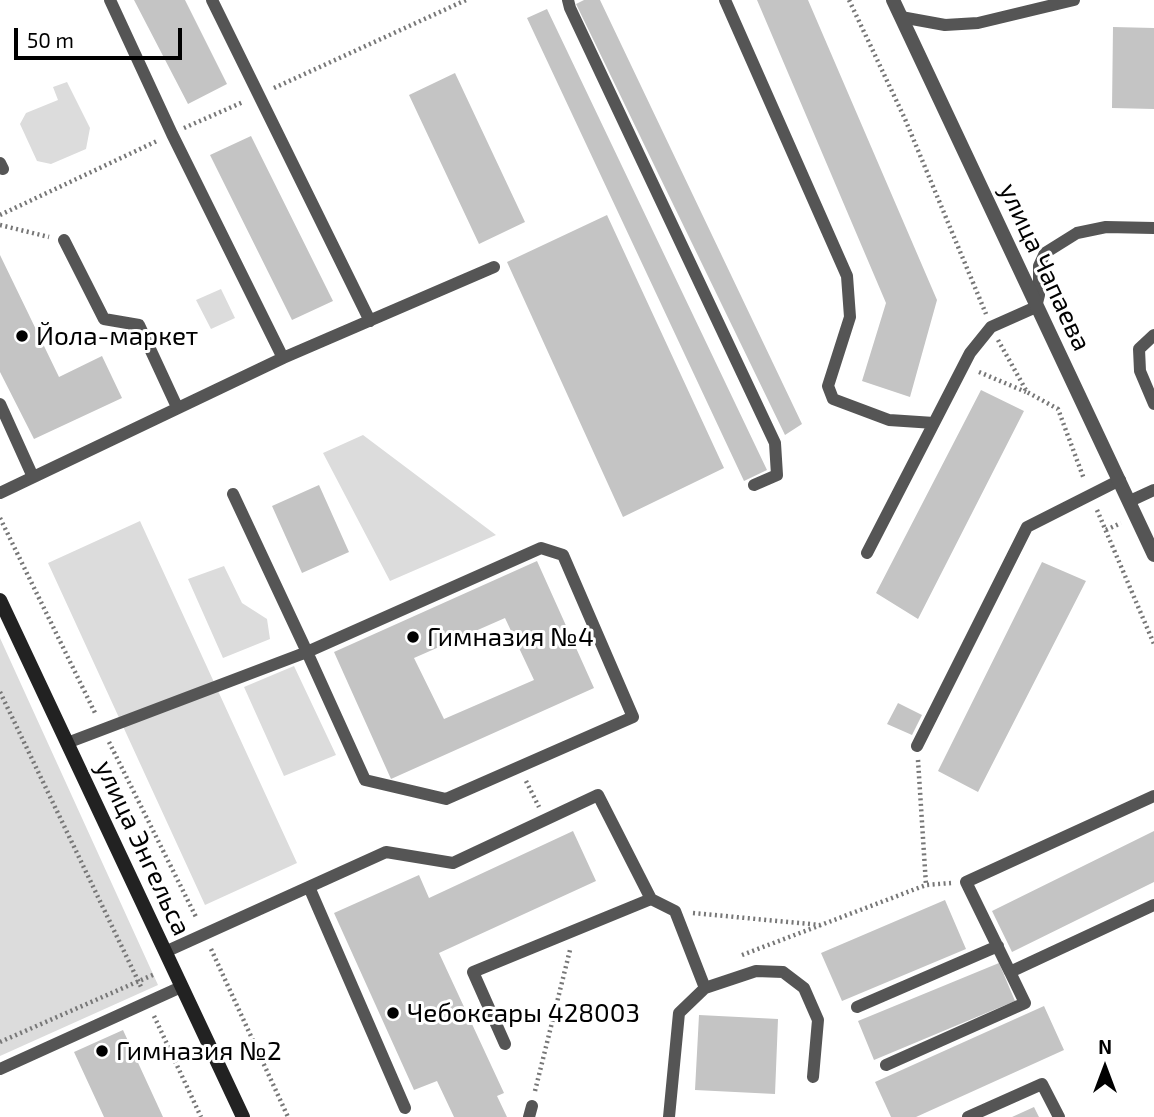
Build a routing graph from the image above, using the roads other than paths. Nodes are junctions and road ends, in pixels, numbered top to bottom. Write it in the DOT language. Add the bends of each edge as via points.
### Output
graph roads {
  1 [pos="110,0"];
  2 [pos="212,0"];
  3 [pos="568,0"];
  4 [pos="725,0"];
  5 [pos="893,0"];
  6 [pos="1074,0"];
  7 [pos="901,17"];
  8 [pos="1154,228"];
  9 [pos="64,240"];
  10 [pos="494,267"];
  11 [pos="1036,307"];
  12 [pos="370,321"];
  13 [pos="1154,335"];
  14 [pos="283,358"];
  15 [pos="0,404"];
  16 [pos="1154,404"];
  17 [pos="177,407"];
  18 [pos="934,423"];
  19 [pos="33,477"];
  20 [pos="1120,480"];
  21 [pos="754,485"];
  22 [pos="1154,490"];
  23 [pos="0,493"];
  24 [pos="233,494"];
  25 [pos="1130,501"];
  26 [pos="867,553"];
  27 [pos="1154,555"];
  28 [pos="0,600"];
  29 [pos="307,652"];
  30 [pos="67,743"];
  31 [pos="917,746"];
  32 [pos="1154,796"];
  33 [pos="309,887"];
  34 [pos="651,899"];
  35 [pos="1154,905"];
  36 [pos="998,946"];
  37 [pos="165,952"];
  38 [pos="1010,972"];
  39 [pos="181,987"];
  40 [pos="705,989"];
  41 [pos="857,1007"];
  42 [pos="505,1044"];
  43 [pos="886,1065"];
  44 [pos="0,1069"];
  45 [pos="813,1077"];
  46 [pos="405,1108"];
  47 [pos="243,1117"];
  48 [pos="669,1117"];
  49 [pos="968,1117"];
  50 [pos="1059,1117"];
  1 -- 14 [label="lane"];
  2 -- 12 [label="lane"];
  3 -- 21 [label="lane" via="775,443 777,475"];
  4 -- 18 [label="lane" via="847,276 850,317 828,386 833,399 888,420"];
  5 -- 7 [label="street, улица Чапаева"];
  6 -- 7 [label="lane" via="978,23 945,25"];
  7 -- 11 [label="street, улица Чапаева"];
  8 -- 11 [label="lane" via="1106,227 1077,233 1045,253 1039,266"];
  9 -- 17 [label="lane" via="104,319 139,325"];
  10 -- 12 [label="lane"];
  11 -- 18 [label="lane" via="991,327 963,366"];
  11 -- 20 [label="street, улица Чапаева"];
  12 -- 14 [label="lane"];
  13 -- 16 [label="lane" via="1139,349 1140,371"];
  14 -- 17 [label="lane"];
  15 -- 19 [label="lane"];
  17 -- 19 [label="lane"];
  18 -- 26 [label="lane"];
  19 -- 23 [label="lane"];
  20 -- 25 [label="street, улица Чапаева"];
  20 -- 31 [label="lane" via="1027,527"];
  22 -- 25 [label="lane"];
  24 -- 29 [label="lane"];
  25 -- 27 [label="street, улица Чапаева"];
  28 -- 30 [label="street, улица Энгельса"];
  29 -- 29 [label="lane" via="541,548 563,555 633,717 446,800 365,780"];
  29 -- 30 [label="lane"];
  30 -- 37 [label="street, улица Энгельса"];
  32 -- 36 [label="lane" via="966,882"];
  33 -- 34 [label="lane" via="386,852 453,863 598,795"];
  33 -- 37 [label="lane"];
  33 -- 46 [label="lane"];
  34 -- 40 [label="lane" via="675,911"];
  34 -- 42 [label="lane" via="473,972"];
  35 -- 38 [label="lane"];
  36 -- 38 [label="lane"];
  36 -- 41 [label="lane"];
  37 -- 39 [label="street, улица Энгельса"];
  38 -- 43 [label="lane" via="1025,1003"];
  39 -- 44 [label="lane"];
  39 -- 47 [label="street, улица Энгельса"];
  40 -- 45 [label="lane" via="756,971 783,972 804,989 818,1020"];
  40 -- 48 [label="lane" via="679,1013"];
  49 -- 50 [label="lane" via="1042,1084"];
}
